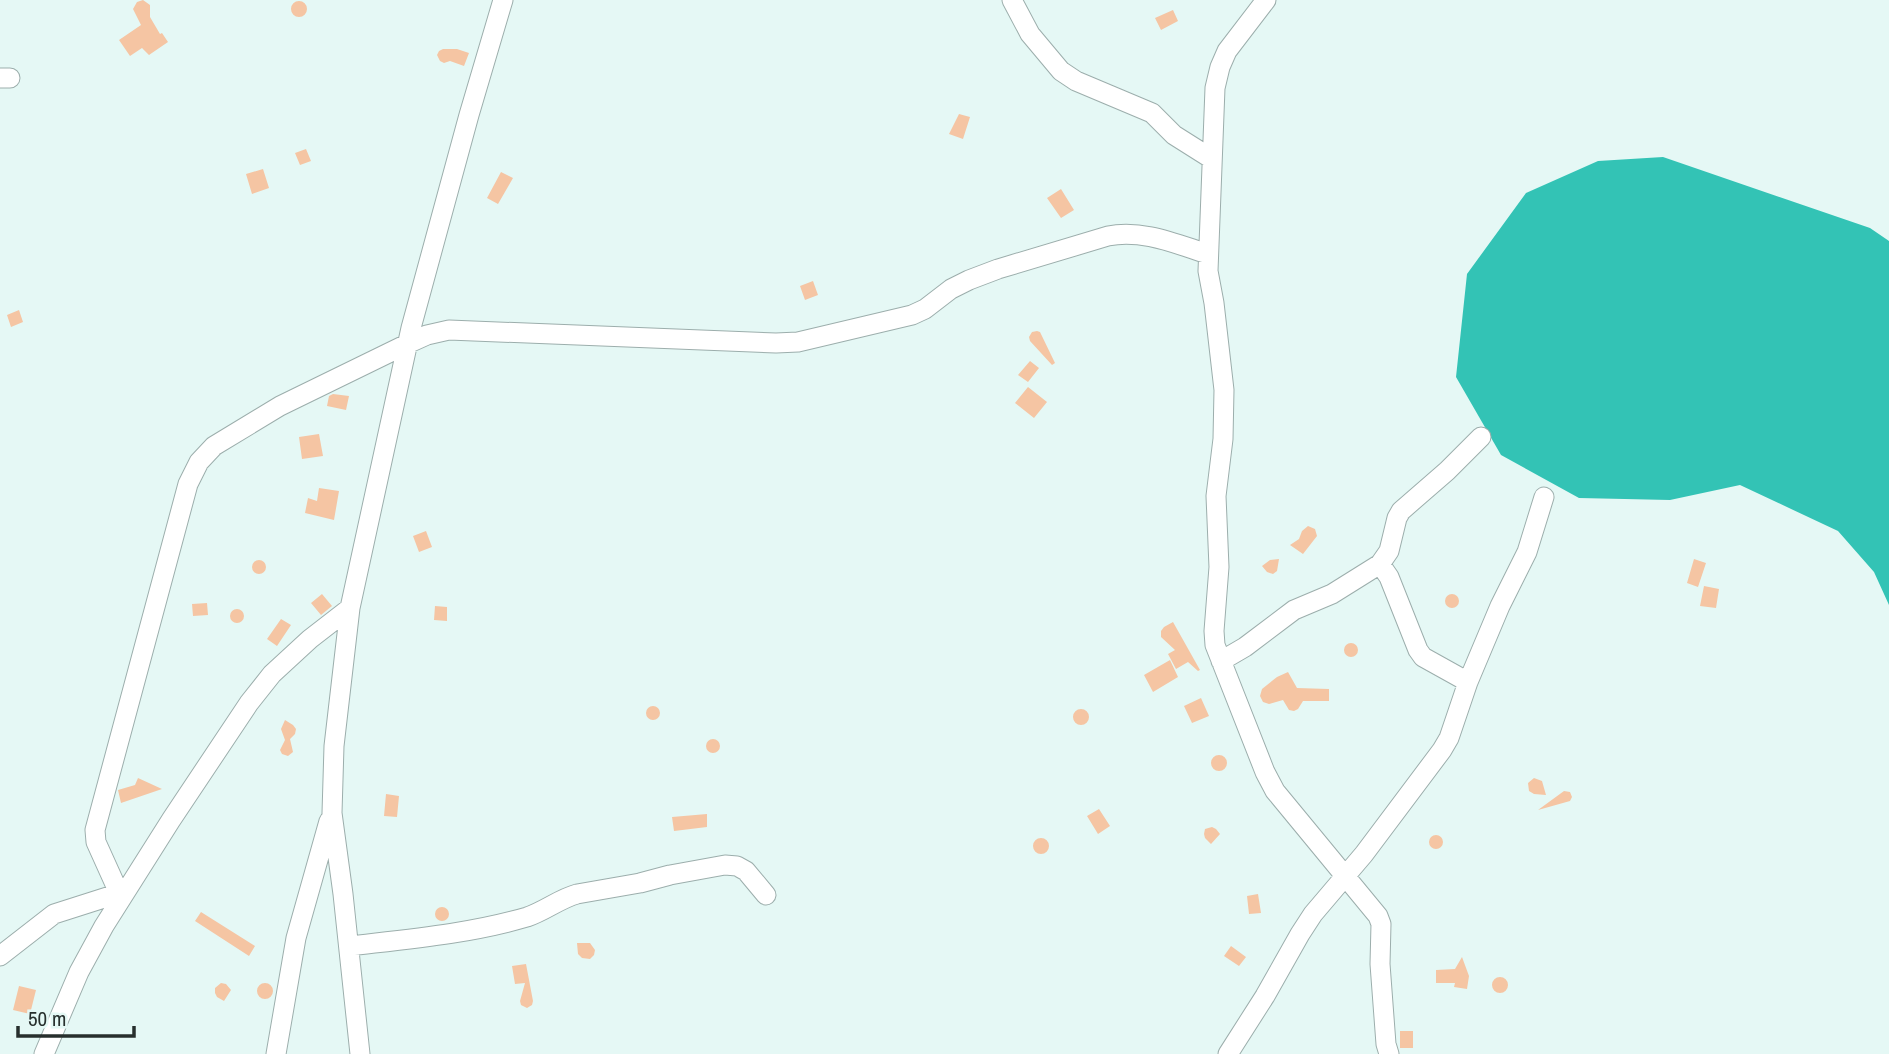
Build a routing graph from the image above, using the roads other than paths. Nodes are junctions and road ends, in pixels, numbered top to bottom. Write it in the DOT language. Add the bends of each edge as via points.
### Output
graph roads {
  1 [pos="503,0"];
  2 [pos="1012,0"];
  3 [pos="1266,0"];
  4 [pos="1212,159"];
  5 [pos="1208,254"];
  6 [pos="407,344"];
  7 [pos="1481,437"];
  8 [pos="1544,497"];
  9 [pos="1381,564"];
  10 [pos="350,608"];
  11 [pos="1221,662"];
  12 [pos="1468,682"];
  13 [pos="332,813"];
  14 [pos="1345,878"];
  15 [pos="122,892"];
  16 [pos="766,895"];
  17 [pos="349,946"];
  18 [pos="0,957"];
  19 [pos="1386,1051"];
  20 [pos="44,1054"];
  21 [pos="276,1054"];
  22 [pos="360,1054"];
  23 [pos="1228,1054"];
  1 -- 6 [label="street"];
  2 -- 4 [label="street" via="1031,34 1061,71 1152,113 1174,135"];
  3 -- 4 [label="street" via="1220,67"];
  4 -- 5 [label="street"];
  5 -- 6 [label="street" via="1139,234 1108,236 969,280 912,315 798,342 449,330"];
  5 -- 11 [label="street" via="1224,390 1216,496 1219,567 1214,631"];
  6 -- 10 [label="street"];
  6 -- 15 [label="street" via="280,406 214,446 199,462 188,484 95,830 96,842"];
  7 -- 9 [label="street" via="1401,511"];
  8 -- 12 [label="street" via="1527,552"];
  9 -- 11 [label="street" via="1332,594 1294,610"];
  9 -- 12 [label="street" via="1423,657"];
  10 -- 13 [label="street" via="334,746"];
  10 -- 15 [label="street" via="272,674"];
  11 -- 14 [label="street" via="1275,791"];
  12 -- 14 [label="street" via="1442,750"];
  13 -- 17 [label="street"];
  13 -- 21 [label="street" via="296,938"];
  14 -- 19 [label="street" via="1381,924"];
  14 -- 23 [label="street" via="1313,914"];
  15 -- 18 [label="street" via="54,914"];
  15 -- 20 [label="street" via="79,972"];
  16 -- 17 [label="street" via="746,871 725,866 577,894 529,916 460,932"];
  17 -- 22 [label="street"];
}
